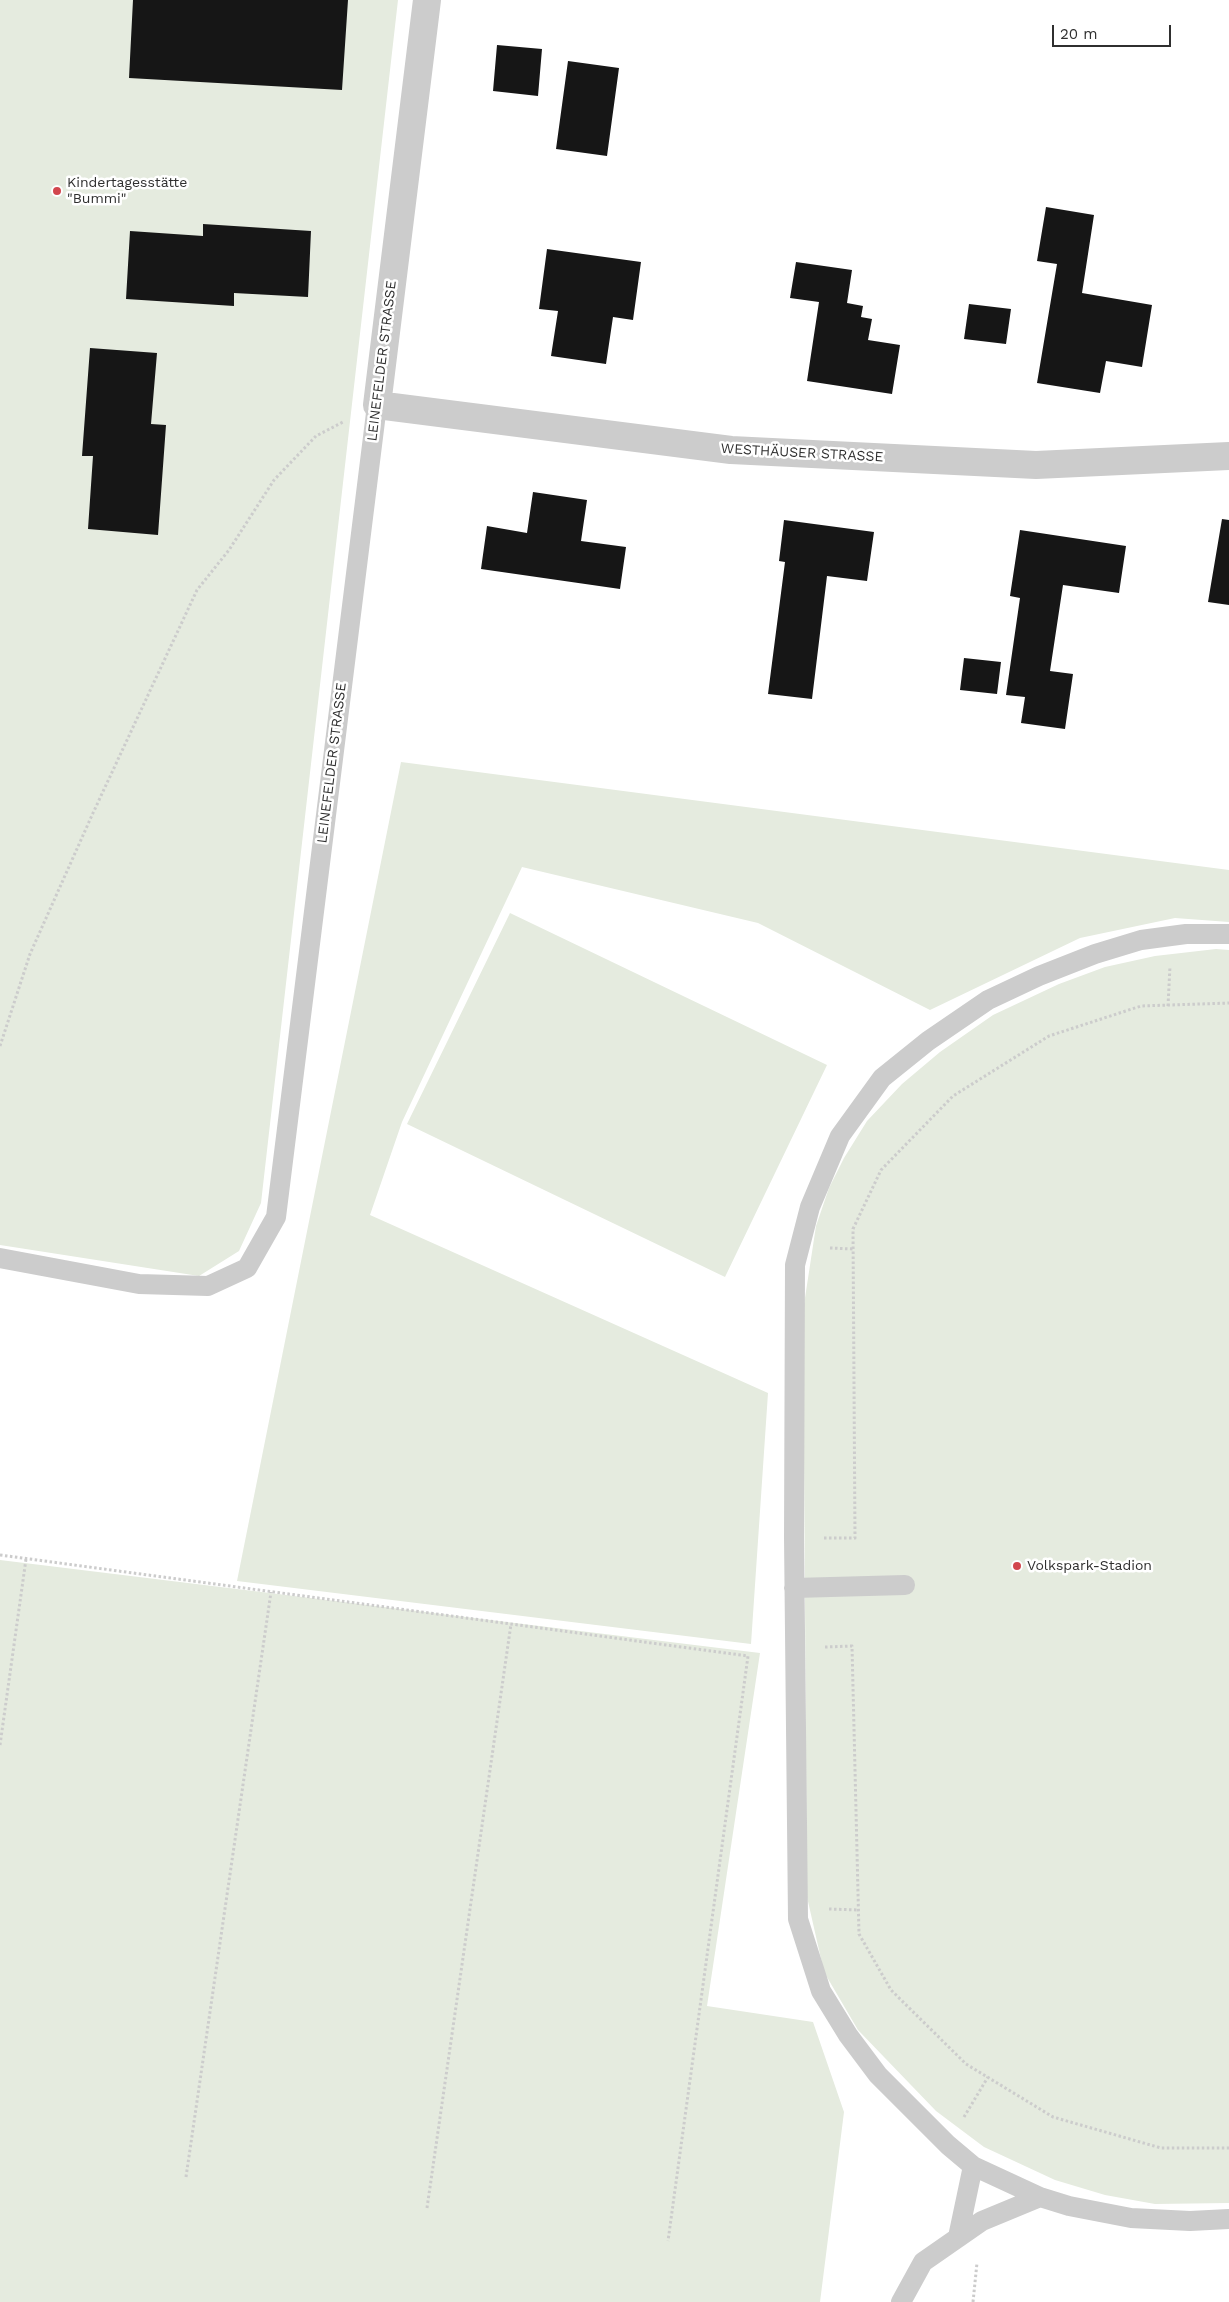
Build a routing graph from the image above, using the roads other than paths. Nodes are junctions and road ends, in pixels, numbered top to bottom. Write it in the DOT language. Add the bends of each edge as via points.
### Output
graph roads {
  1 [pos="427,0"];
  2 [pos="377,405"];
  3 [pos="1229,456"];
  4 [pos="1229,934"];
  5 [pos="0,1258"];
  6 [pos="905,1586"];
  7 [pos="794,1588"];
  8 [pos="973,2166"];
  9 [pos="1040,2197"];
  10 [pos="1229,2219"];
  11 [pos="958,2237"];
  12 [pos="901,2302"];
  1 -- 2 [label="street, LEINEFELDER STRASSE"];
  2 -- 3 [label="street, WESTHÄUSER STRASSE" via="731,450 1036,465"];
  2 -- 5 [label="lane, LEINEFELDER STRASSE" via="276,1217 247,1268 208,1286 139,1284"];
  4 -- 7 [label="lane" via="1140,940 1095,954 988,1000 928,1041 882,1078 840,1136 810,1207 795,1265"];
  6 -- 7 [label="lane"];
  7 -- 8 [label="lane" via="798,1919 822,1991 848,2035 878,2075"];
  8 -- 9 [label="lane"];
  8 -- 11 [label="lane"];
  9 -- 10 [label="lane" via="1131,2218"];
  9 -- 11 [label="lane" via="982,2221"];
  11 -- 12 [label="lane" via="923,2262"];
}
